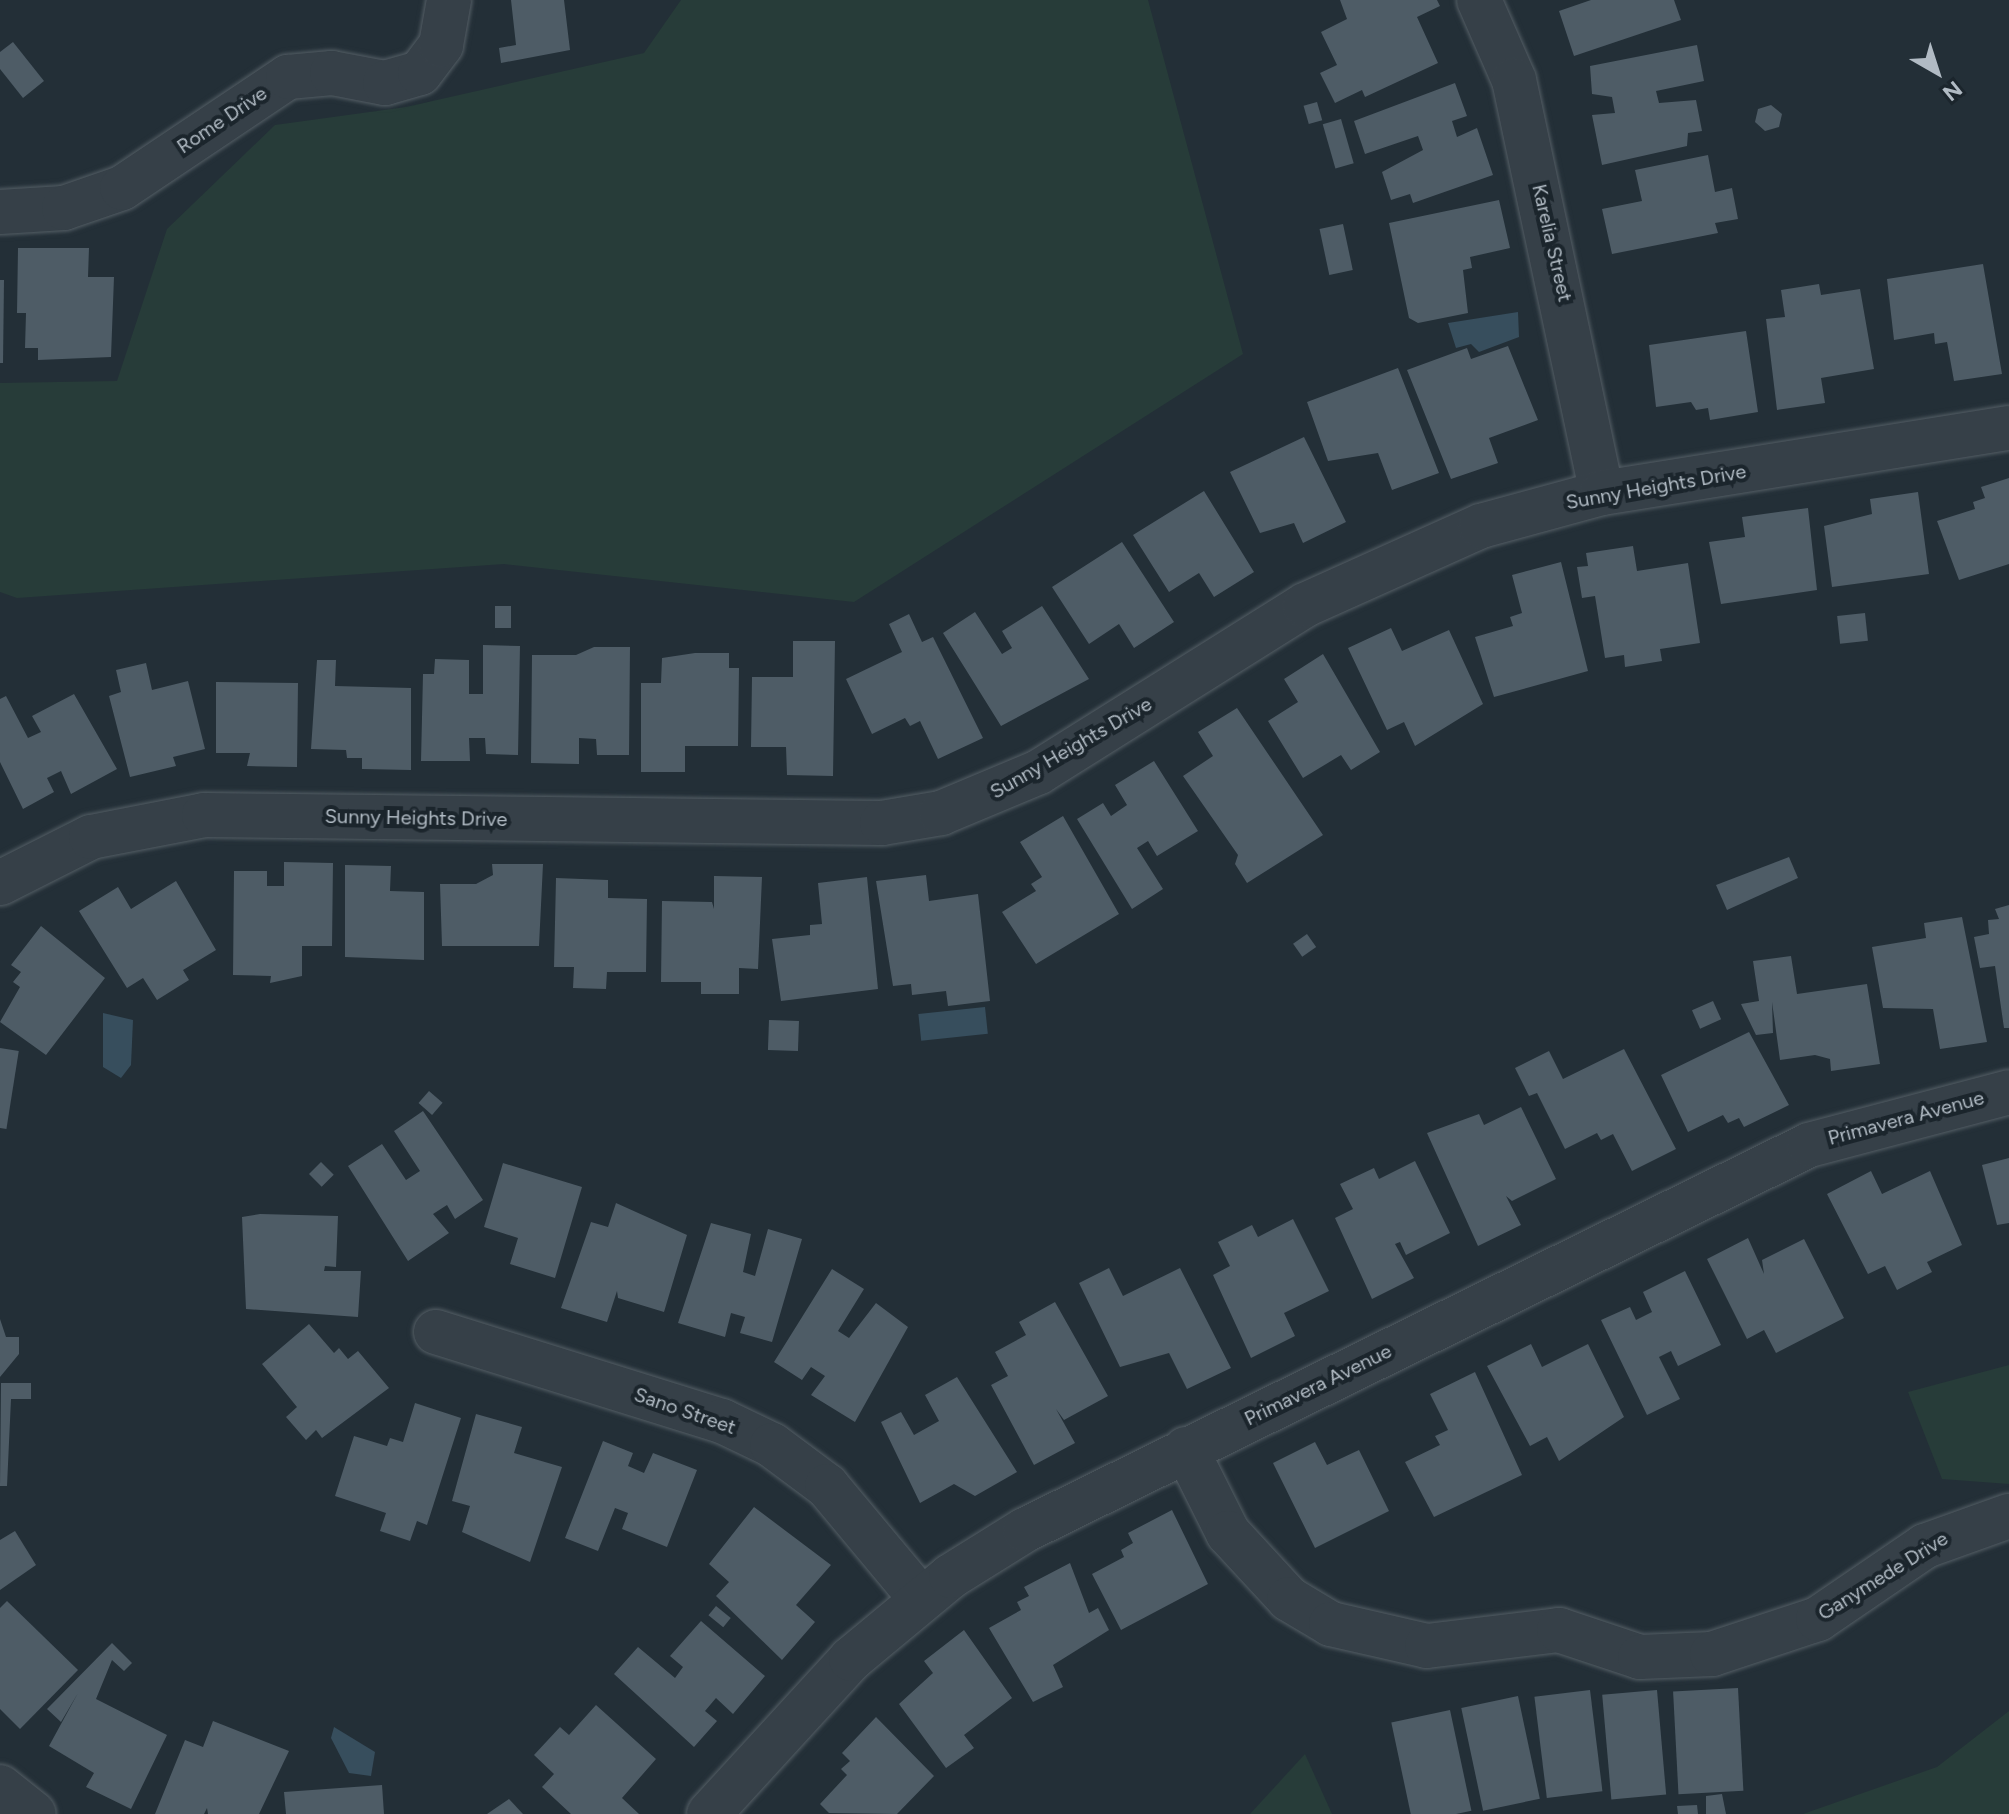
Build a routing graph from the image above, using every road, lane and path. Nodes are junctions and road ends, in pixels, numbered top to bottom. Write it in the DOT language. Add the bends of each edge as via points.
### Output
graph roads {
  1 [pos="449,0"];
  2 [pos="1479,0"];
  3 [pos="0,212"];
  4 [pos="2009,428"];
  5 [pos="1602,493"];
  6 [pos="0,883"];
  7 [pos="2009,1092"];
  8 [pos="436,1332"];
  9 [pos="1186,1449"];
  10 [pos="2009,1516"];
  11 [pos="921,1599"];
  12 [pos="0,1787"];
  13 [pos="34,1814"];
  14 [pos="709,1814"];
  1 -- 3 [label="street, Rome Drive" via="441,45 420,73 385,83 332,73 288,77 122,188 64,208"];
  2 -- 5 [label="street, Karelia Street" via="1518,96"];
  4 -- 5 [label="street, Sunny Heights Drive"];
  5 -- 6 [label="street, Sunny Heights Drive" via="1394,560 1305,605 1039,772 941,813 882,823 204,815 91,837"];
  7 -- 9 [label="street, Primavera Avenue" via="1809,1145"];
  8 -- 11 [label="street, Sano Street" via="722,1421 772,1445 827,1486"];
  9 -- 10 [label="street, Ganymede Drive" via="1228,1533 1289,1599 1343,1628 1427,1646 1559,1630 1640,1657 1712,1654 1818,1619 1925,1546"];
  9 -- 11 [label="street, Primavera Avenue" via="1025,1530"];
  11 -- 14 [label="street, Primavera Avenue" via="851,1659"];
  12 -- 13 [label="street"];
}
